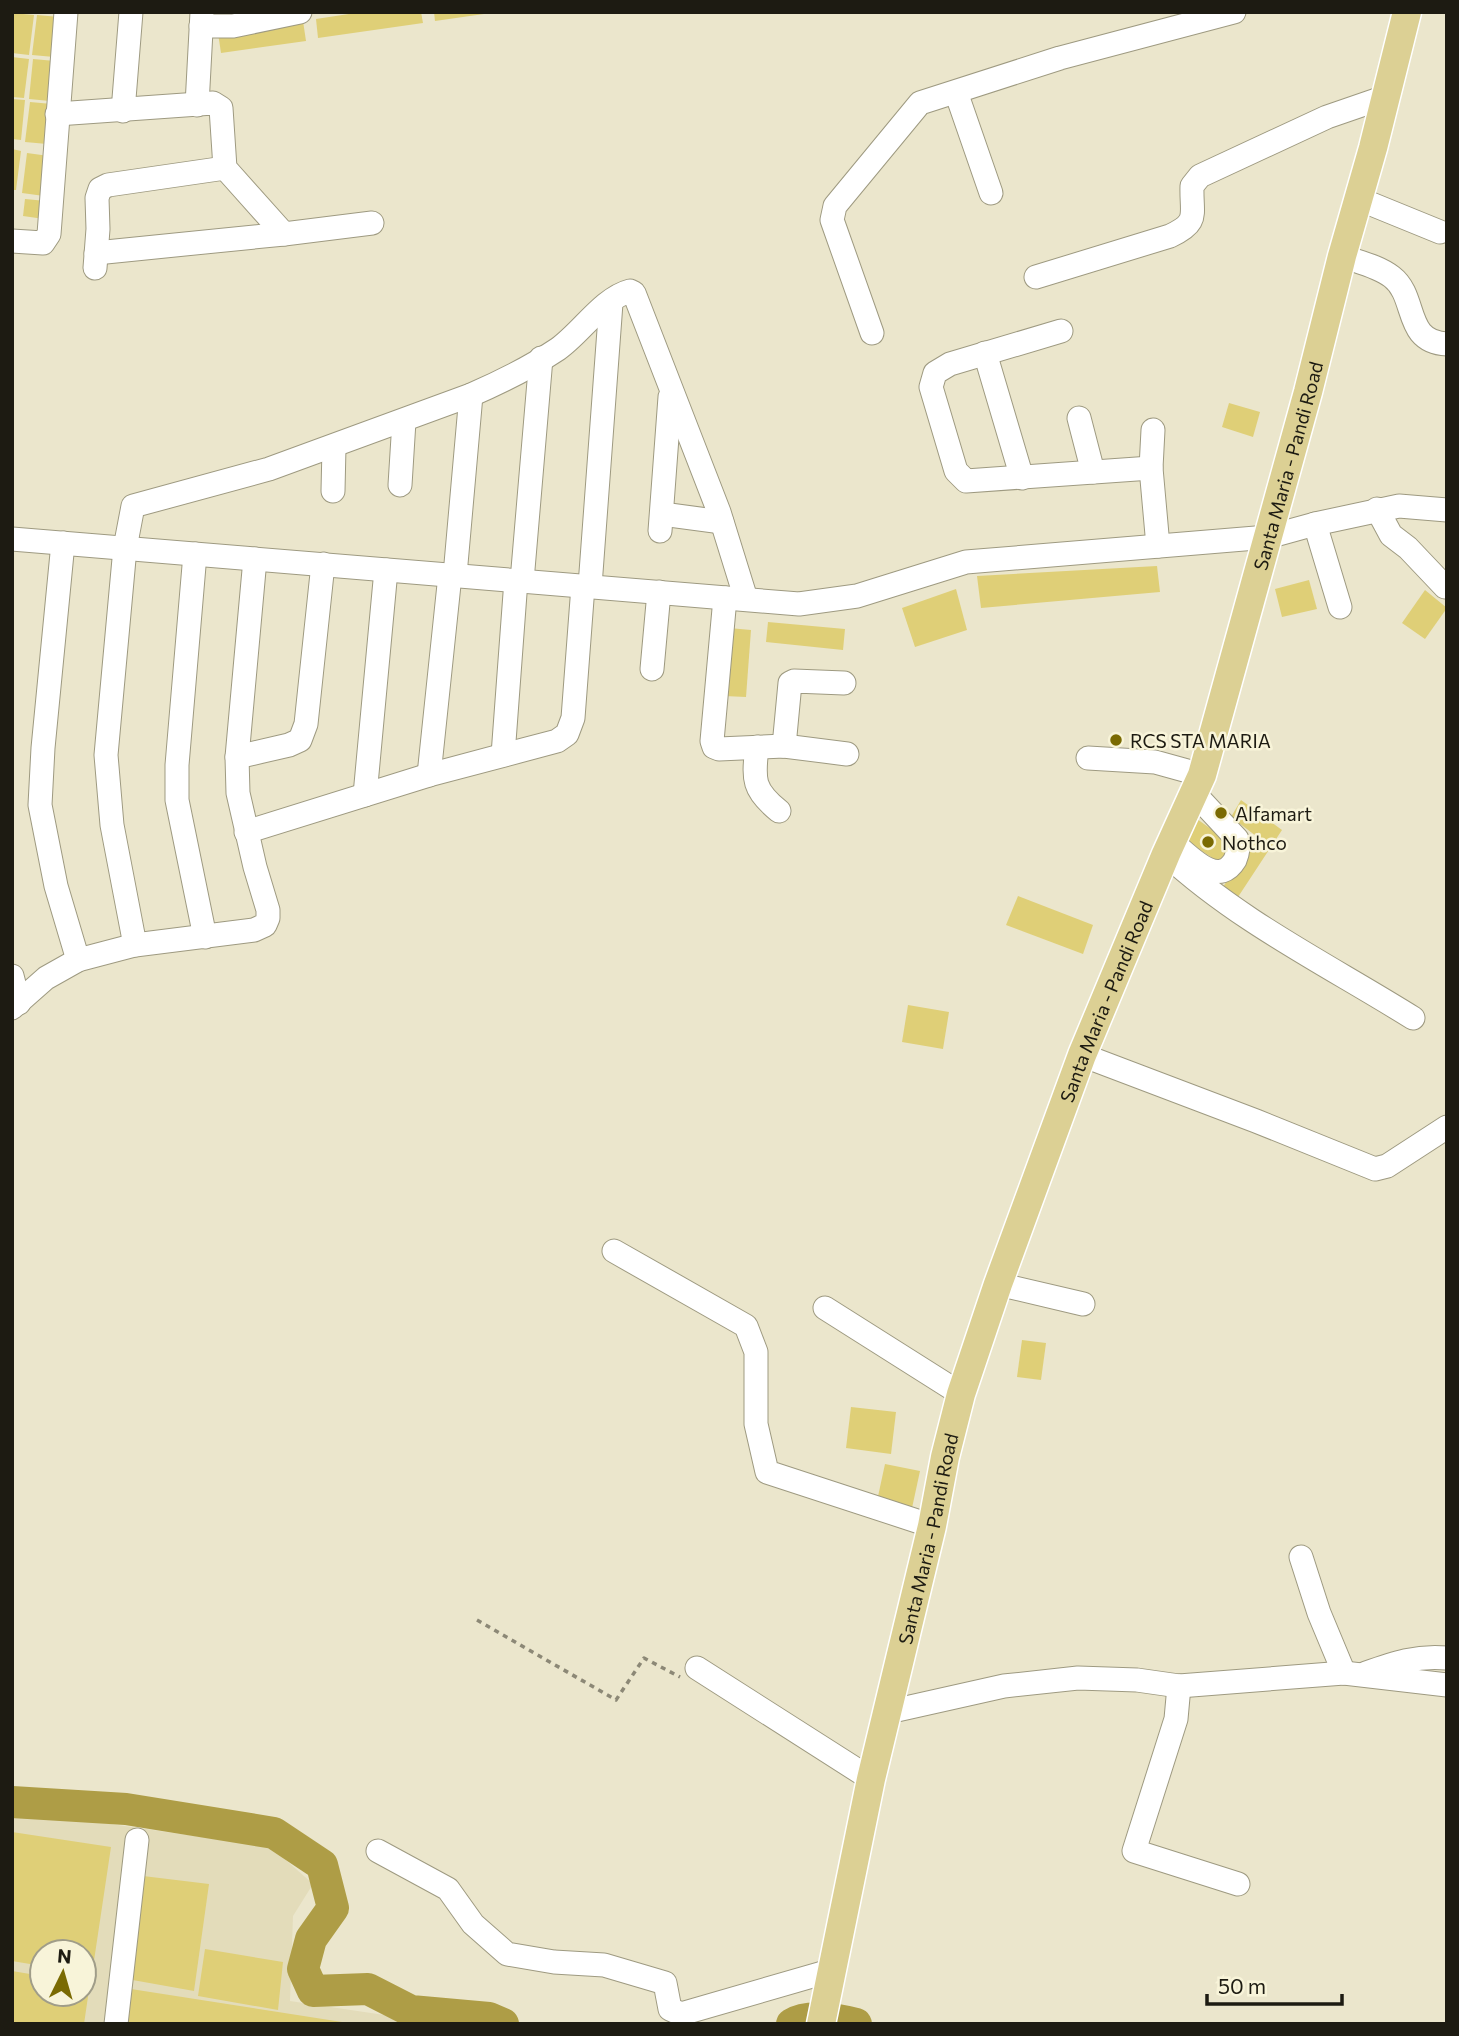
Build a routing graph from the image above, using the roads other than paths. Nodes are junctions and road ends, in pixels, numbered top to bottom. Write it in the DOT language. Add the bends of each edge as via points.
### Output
graph roads {
  1 [pos="66,12"];
  2 [pos="131,12"];
  3 [pos="300,12"];
  4 [pos="1234,12"];
  5 [pos="1407,12"];
  6 [pos="267,16"];
  7 [pos="202,19"];
  8 [pos="956,92"];
  9 [pos="1385,97"];
  10 [pos="197,105"];
  11 [pos="123,111"];
  12 [pos="57,114"];
  13 [pos="225,168"];
  14 [pos="991,193"];
  15 [pos="1359,199"];
  16 [pos="372,223"];
  17 [pos="1440,232"];
  18 [pos="284,234"];
  19 [pos="12,242"];
  20 [pos="1342,256"];
  21 [pos="1036,277"];
  22 [pos="611,303"];
  23 [pos="1061,331"];
  24 [pos="872,333"];
  25 [pos="1447,344"];
  26 [pos="985,354"];
  27 [pos="541,358"];
  28 [pos="670,391"];
  29 [pos="471,395"];
  30 [pos="1079,418"];
  31 [pos="404,421"];
  32 [pos="1153,430"];
  33 [pos="334,447"];
  34 [pos="1151,468"];
  35 [pos="1093,472"];
  36 [pos="1023,478"];
  37 [pos="400,485"];
  38 [pos="333,491"];
  39 [pos="1377,509"];
  40 [pos="1447,510"];
  41 [pos="722,522"];
  42 [pos="1315,524"];
  43 [pos="1268,537"];
  44 [pos="12,539"];
  45 [pos="63,543"];
  46 [pos="1158,547"];
  47 [pos="125,548"];
  48 [pos="195,554"];
  49 [pos="255,559"];
  50 [pos="323,564"];
  51 [pos="386,570"];
  52 [pos="453,575"];
  53 [pos="519,581"];
  54 [pos="586,586"];
  55 [pos="1445,587"];
  56 [pos="659,592"];
  57 [pos="735,598"];
  58 [pos="1340,607"];
  59 [pos="652,669"];
  60 [pos="844,683"];
  61 [pos="784,746"];
  62 [pos="757,747"];
  63 [pos="846,754"];
  64 [pos="503,755"];
  65 [pos="237,757"];
  66 [pos="1088,758"];
  67 [pos="429,775"];
  68 [pos="1198,784"];
  69 [pos="365,795"];
  70 [pos="779,811"];
  71 [pos="246,832"];
  72 [pos="1169,847"];
  73 [pos="205,937"];
  74 [pos="135,946"];
  75 [pos="78,960"];
  76 [pos="12,976"];
  77 [pos="15,1006"];
  78 [pos="1413,1018"];
  79 [pos="1082,1055"];
  80 [pos="1447,1127"];
  81 [pos="614,1251"];
  82 [pos="998,1284"];
  83 [pos="1083,1304"];
  84 [pos="825,1308"];
  85 [pos="961,1394"];
  86 [pos="932,1526"];
  87 [pos="1301,1557"];
  88 [pos="1447,1658"];
  89 [pos="697,1668"];
  90 [pos="1354,1674"];
  91 [pos="1447,1685"];
  92 [pos="1179,1686"];
  93 [pos="888,1712"];
  94 [pos="871,1779"];
  95 [pos="137,1840"];
  96 [pos="378,1851"];
  97 [pos="1238,1884"];
  98 [pos="833,1970"];
  99 [pos="824,2011"];
  100 [pos="116,2024"];
  1 -- 12 [label="street"];
  2 -- 11 [label="street"];
  3 -- 6 [label="street"];
  4 -- 8 [label="street" via="1060,58"];
  5 -- 9 [label="main road, Santa Maria - Pandi Road"];
  6 -- 7 [label="street" via="233,26"];
  7 -- 10 [label="street"];
  8 -- 14 [label="street"];
  8 -- 24 [label="street" via="920,103 835,206 832,220"];
  9 -- 15 [label="main road, Santa Maria - Pandi Road"];
  9 -- 21 [label="street" via="1327,117 1200,176 1192,186 1193,216 1186,228"];
  10 -- 11 [label="street"];
  10 -- 13 [label="street" via="213,103 221,108"];
  11 -- 12 [label="street"];
  12 -- 19 [label="street" via="49,234 43,243"];
  13 -- 18 [label="street"];
  13 -- 18 [label="street" via="100,189 95,260"];
  15 -- 17 [label="street"];
  15 -- 20 [label="main road, Santa Maria - Pandi Road"];
  16 -- 18 [label="street"];
  20 -- 25 [label="street" via="1394,278 1416,328 1425,337"];
  20 -- 43 [label="main road, Santa Maria - Pandi Road"];
  22 -- 27 [label="street"];
  22 -- 28 [label="street" via="627,292 634,293"];
  22 -- 54 [label="street"];
  23 -- 26 [label="street"];
  26 -- 36 [label="street"];
  26 -- 36 [label="street" via="935,373 931,387 937,412 956,471 966,481"];
  27 -- 29 [label="street"];
  27 -- 53 [label="street"];
  28 -- 41 [label="street"];
  28 -- 41 [label="street" via="661,522"];
  29 -- 31 [label="street"];
  29 -- 52 [label="street"];
  30 -- 35 [label="street"];
  31 -- 33 [label="street"];
  31 -- 37 [label="street"];
  32 -- 34 [label="street"];
  33 -- 38 [label="street"];
  33 -- 47 [label="street" via="268,478 133,506"];
  34 -- 35 [label="street"];
  34 -- 46 [label="street"];
  35 -- 36 [label="street"];
  39 -- 40 [label="street"];
  39 -- 42 [label="street"];
  39 -- 55 [label="street" via="1391,535"];
  41 -- 57 [label="street"];
  42 -- 43 [label="street"];
  42 -- 58 [label="street"];
  43 -- 46 [label="street"];
  43 -- 68 [label="main road, Santa Maria - Pandi Road"];
  44 -- 45 [label="street"];
  45 -- 47 [label="street"];
  45 -- 75 [label="street" via="40,805 56,886"];
  46 -- 57 [label="street" via="966,562 857,596 799,604"];
  47 -- 48 [label="street"];
  47 -- 74 [label="street" via="106,755 112,825"];
  48 -- 49 [label="street"];
  48 -- 73 [label="street" via="177,800"];
  49 -- 50 [label="street"];
  49 -- 65 [label="street"];
  50 -- 51 [label="street"];
  50 -- 65 [label="street" via="306,724 300,740"];
  51 -- 52 [label="street"];
  51 -- 69 [label="street"];
  52 -- 53 [label="street"];
  52 -- 67 [label="street"];
  53 -- 54 [label="street"];
  53 -- 64 [label="street"];
  54 -- 56 [label="street"];
  54 -- 64 [label="street" via="573,718 567,734"];
  56 -- 57 [label="street"];
  56 -- 59 [label="street"];
  57 -- 62 [label="street" via="713,743 719,749"];
  60 -- 61 [label="street" via="790,683"];
  61 -- 62 [label="street"];
  61 -- 63 [label="street"];
  62 -- 70 [label="street" via="756,786"];
  64 -- 67 [label="street"];
  65 -- 71 [label="street"];
  66 -- 68 [label="street" via="1155,762"];
  67 -- 69 [label="street"];
  68 -- 72 [label="main road, Santa Maria - Pandi Road"];
  68 -- 72 [label="street" via="1237,839 1236,857 1228,870 1220,873"];
  69 -- 71 [label="street"];
  71 -- 73 [label="street" via="268,918 254,930"];
  72 -- 78 [label="street" via="1197,882"];
  72 -- 79 [label="main road, Santa Maria - Pandi Road"];
  73 -- 74 [label="street"];
  74 -- 75 [label="street"];
  75 -- 77 [label="street" via="46,978"];
  76 -- 77 [label="street"];
  79 -- 80 [label="street" via="1376,1169"];
  79 -- 82 [label="main road, Santa Maria - Pandi Road"];
  81 -- 86 [label="street" via="746,1326 756,1352 757,1424 767,1472"];
  82 -- 83 [label="street"];
  82 -- 85 [label="main road, Santa Maria - Pandi Road"];
  84 -- 85 [label="street"];
  85 -- 86 [label="main road, Santa Maria - Pandi Road"];
  86 -- 93 [label="main road, Santa Maria - Pandi Road"];
  87 -- 90 [label="street" via="1319,1614"];
  88 -- 90 [label="street" via="1405,1659"];
  89 -- 94 [label="street"];
  90 -- 91 [label="street"];
  90 -- 92 [label="street"];
  92 -- 93 [label="street" via="1078,1678 1004,1686"];
  92 -- 97 [label="street" via="1176,1719 1134,1851"];
  93 -- 94 [label="main road, Santa Maria - Pandi Road"];
  94 -- 98 [label="main road, Santa Maria - Pandi Road"];
  95 -- 100 [label="street"];
  96 -- 98 [label="street" via="448,1889 473,1924 507,1954 604,1965 665,1983 670,2009 681,2014"];
  98 -- 99 [label="main road, Santa Maria - Pandi Road"];
}
